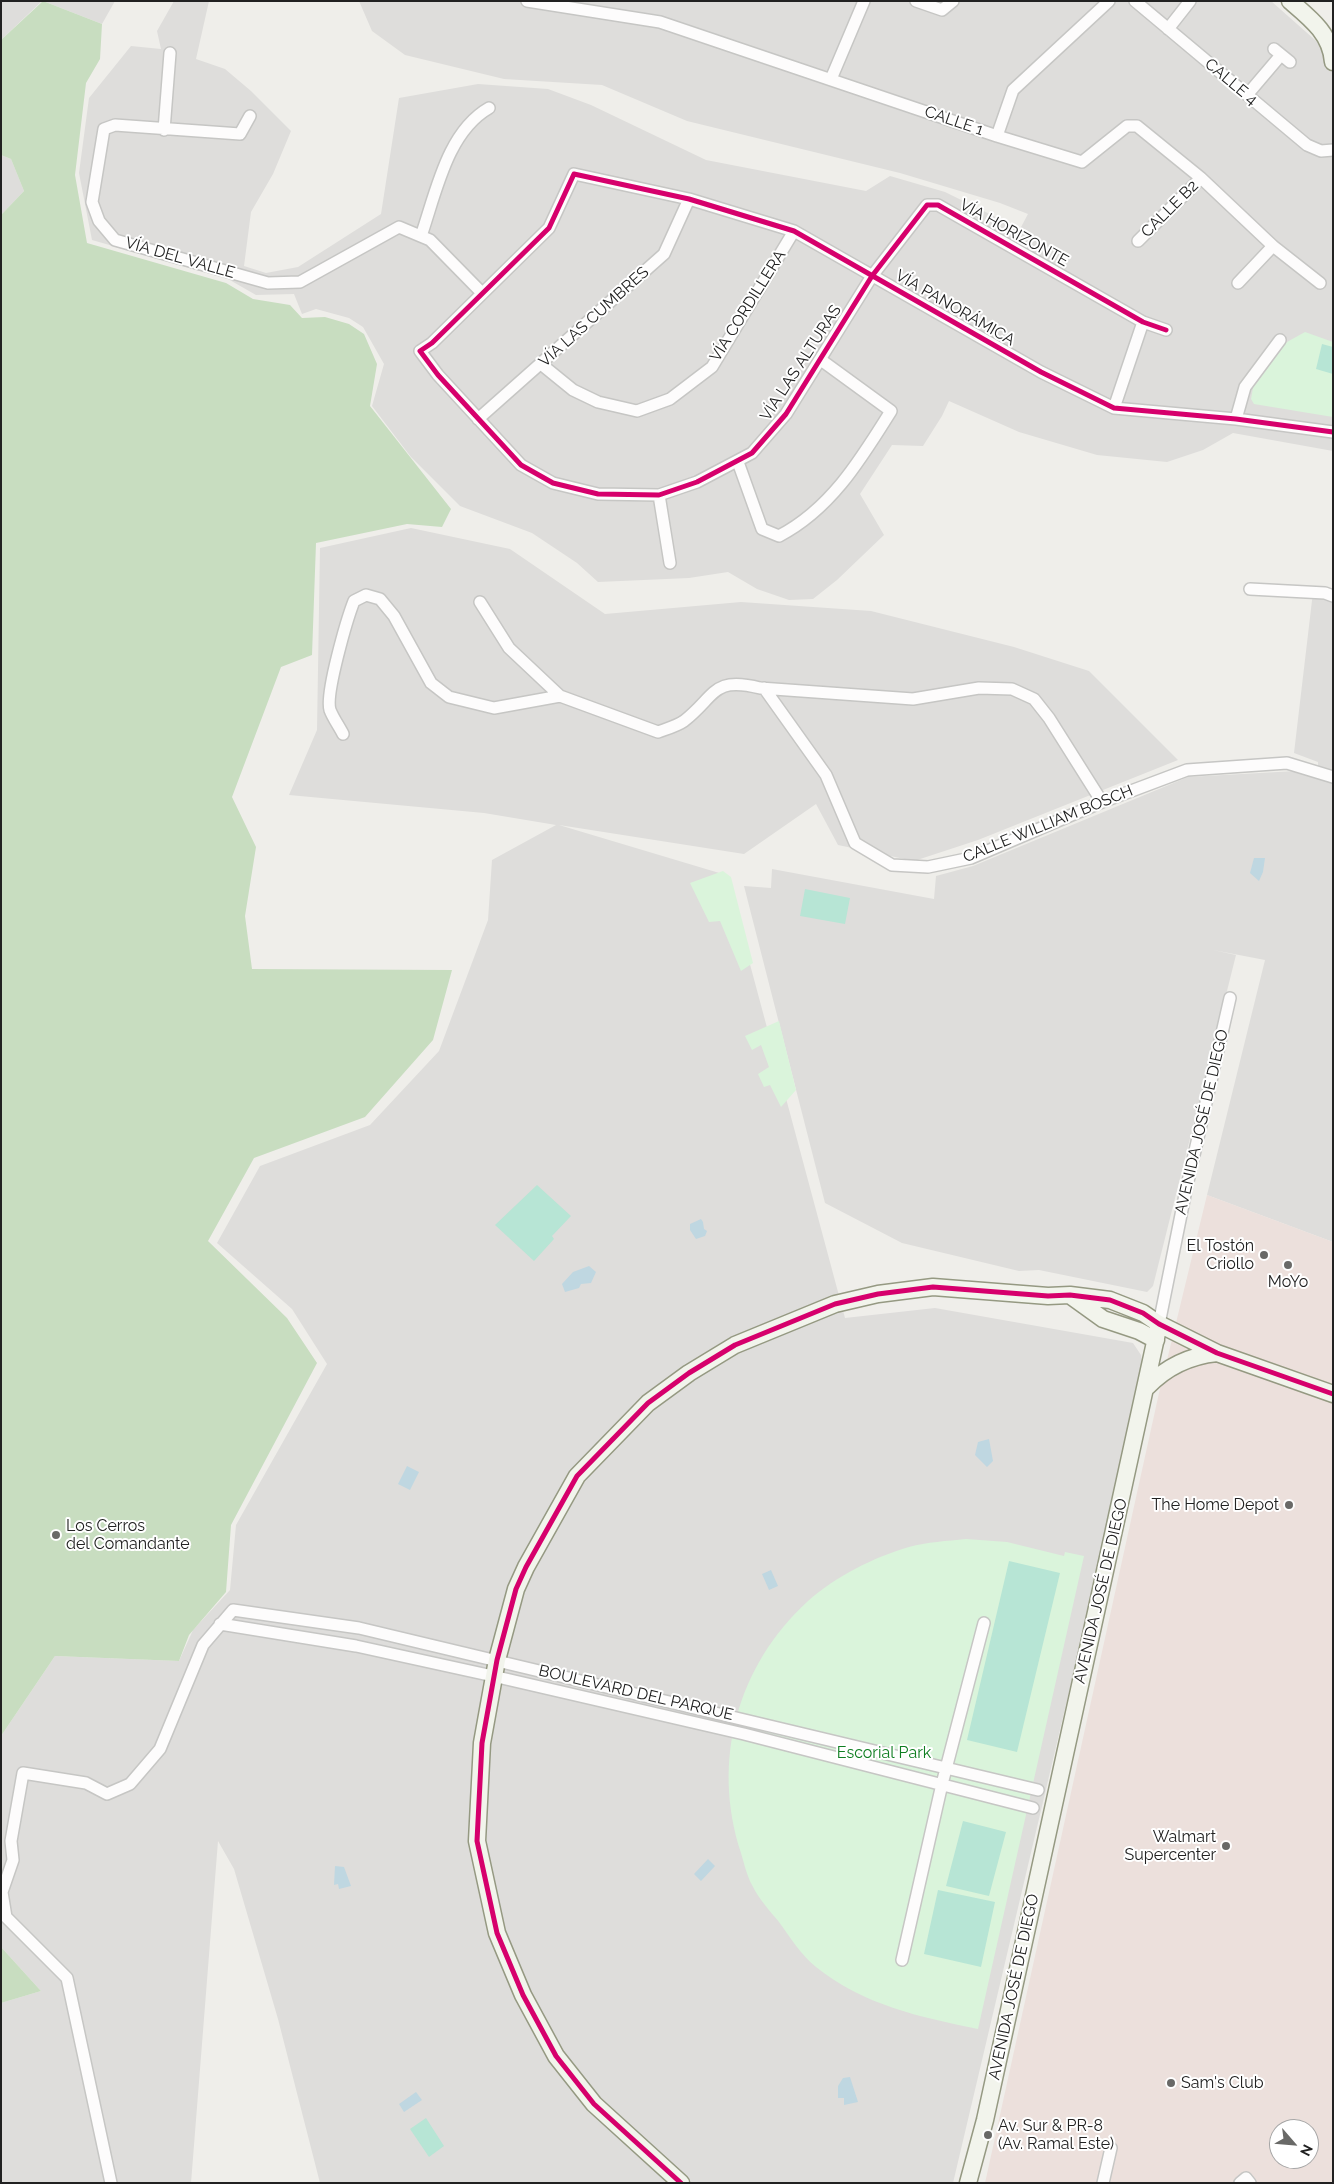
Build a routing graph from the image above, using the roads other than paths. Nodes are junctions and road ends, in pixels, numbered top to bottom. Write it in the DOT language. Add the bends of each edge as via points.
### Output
graph roads {
  1 [pos="528,1"];
  2 [pos="864,1"];
  3 [pos="916,1"];
  4 [pos="953,1"];
  5 [pos="1109,1"];
  6 [pos="1135,1"];
  7 [pos="1190,1"];
  8 [pos="1290,1"];
  9 [pos="1168,29"];
  10 [pos="170,53"];
  11 [pos="1282,55"];
  12 [pos="1333,62"];
  13 [pos="831,79"];
  14 [pos="1247,95"];
  15 [pos="489,108"];
  16 [pos="250,116"];
  17 [pos="164,130"];
  18 [pos="997,136"];
  19 [pos="1333,150"];
  20 [pos="1201,178"];
  21 [pos="689,199"];
  22 [pos="794,231"];
  23 [pos="421,236"];
  24 [pos="1138,241"];
  25 [pos="1272,246"];
  26 [pos="872,276"];
  27 [pos="1238,283"];
  28 [pos="1320,283"];
  29 [pos="482,293"];
  30 [pos="1143,322"];
  31 [pos="1166,330"];
  32 [pos="1280,340"];
  33 [pos="820,360"];
  34 [pos="541,364"];
  35 [pos="1114,408"];
  36 [pos="478,419"];
  37 [pos="1236,419"];
  38 [pos="1333,432"];
  39 [pos="738,462"];
  40 [pos="660,495"];
  41 [pos="670,563"];
  42 [pos="1250,589"];
  43 [pos="1333,596"];
  44 [pos="480,602"];
  45 [pos="764,688"];
  46 [pos="560,696"];
  47 [pos="343,734"];
  48 [pos="1333,777"];
  49 [pos="1102,802"];
  50 [pos="1230,998"];
  51 [pos="1158,1332"];
  52 [pos="1216,1353"];
  53 [pos="1147,1387"];
  54 [pos="1333,1394"];
  55 [pos="984,1623"];
  56 [pos="220,1624"];
  57 [pos="497,1660"];
  58 [pos="493,1676"];
  59 [pos="946,1767"];
  60 [pos="942,1784"];
  61 [pos="1038,1790"];
  62 [pos="1034,1808"];
  63 [pos="902,1960"];
  64 [pos="1111,2148"];
  65 [pos="111,2183"];
  66 [pos="681,2183"];
  67 [pos="968,2183"];
  68 [pos="1103,2183"];
  69 [pos="1240,2183"];
  70 [pos="1250,2183"];
  1 -- 13 [label="street, CALLE 1" via="660,22"];
  2 -- 13 [label="street"];
  3 -- 4 [label="street" via="942,10"];
  5 -- 18 [label="street" via="1013,90"];
  6 -- 9 [label="street, CALLE 4"];
  7 -- 9 [label="street"];
  8 -- 12 [label="street" via="1316,22 1331,46"];
  9 -- 14 [label="street, CALLE 4"];
  10 -- 17 [label="street"];
  11 -- 14 [label="street"];
  13 -- 18 [label="street, CALLE 1"];
  14 -- 19 [label="street, CALLE 4" via="1307,145 1321,151"];
  15 -- 23 [label="street" via="475,116 453,144"];
  16 -- 17 [label="street, VÍA DEL VALLE" via="240,134"];
  17 -- 23 [label="street, VÍA DEL VALLE" via="115,125 104,129 92,202 99,221 115,240 268,283 300,282 399,227"];
  18 -- 20 [label="street, CALLE 1" via="1082,162 1127,126 1137,126"];
  20 -- 24 [label="street, CALLE B2"];
  20 -- 25 [label="street, CALLE 1"];
  21 -- 22 [label="street, VÍA PANORÁMICA"];
  21 -- 29 [label="street, VÍA PANORÁMICA" via="574,174 549,228"];
  21 -- 34 [label="street, VÍA LAS CUMBRES" via="664,254"];
  22 -- 26 [label="street, VÍA PANORÁMICA"];
  22 -- 34 [label="street, VÍA CORDILLERA" via="712,367 670,399 637,411 598,402 573,390"];
  23 -- 29 [label="street, VÍA DEL VALLE" via="430,240"];
  25 -- 27 [label="street"];
  25 -- 28 [label="street, CALLE 1"];
  26 -- 30 [label="street, VÍA HORIZONTE" via="926,205 938,205"];
  26 -- 33 [label="street, VÍA LAS ALTURAS"];
  26 -- 35 [label="street, VÍA PANORÁMICA" via="1041,372"];
  29 -- 36 [label="street, VÍA LAS ALTURAS" via="420,351"];
  30 -- 31 [label="street, VÍA HORIZONTE"];
  30 -- 35 [label="street"];
  32 -- 37 [label="street" via="1245,387"];
  33 -- 39 [label="street, VÍA LAS ALTURAS" via="786,414 752,453"];
  33 -- 39 [label="street" via="891,411 849,477 813,513 779,536 762,528"];
  34 -- 36 [label="street, VÍA LAS CUMBRES"];
  35 -- 37 [label="street, VÍA PANORÁMICA"];
  36 -- 40 [label="street, VÍA LAS ALTURAS" via="521,465 553,483 598,494"];
  37 -- 38 [label="street, VÍA PANORÁMICA"];
  39 -- 40 [label="street, VÍA LAS ALTURAS"];
  40 -- 41 [label="street"];
  42 -- 43 [label="street"];
  44 -- 46 [label="street" via="509,648"];
  45 -- 46 [label="street" via="739,683 720,686 682,723 658,732"];
  45 -- 49 [label="street" via="913,699 979,688 1012,689 1034,699"];
  45 -- 49 [label="street, CALLE WILLIAM BOSCH" via="826,775 855,843 892,865 928,866 971,858"];
  46 -- 47 [label="street" via="494,708 449,696 432,683 394,616 380,599 366,595 354,601 333,679 330,709"];
  48 -- 49 [label="street, CALLE WILLIAM BOSCH" via="1287,763 1187,770"];
  50 -- 51 [label="street, AVENIDA JOSÉ DE DIEGO" via="1186,1190"];
  51 -- 52 [label="street"];
  51 -- 53 [label="street, AVENIDA JOSÉ DE DIEGO"];
  51 -- 57 [label="street" via="1143,1313 1110,1300 933,1287 878,1294 835,1304 735,1344 648,1403 577,1476 523,1574"];
  52 -- 53 [label="street" via="1199,1355 1176,1364"];
  52 -- 54 [label="street"];
  53 -- 67 [label="street, AVENIDA JOSÉ DE DIEGO" via="985,2120"];
  55 -- 59 [label="street"];
  56 -- 57 [label="street, BOULEVARD DEL PARQUE" via="233,1610 359,1628"];
  56 -- 58 [label="street, BOULEVARD DEL PARQUE" via="356,1646"];
  56 -- 65 [label="street" via="203,1645 160,1748 130,1784 107,1794 86,1783 23,1773 19,1787 11,1840 13,1860 2,1892 6,1916 67,1978"];
  57 -- 58 [label="street"];
  57 -- 59 [label="street, BOULEVARD DEL PARQUE"];
  58 -- 60 [label="street, BOULEVARD DEL PARQUE"];
  58 -- 66 [label="street" via="482,1743 477,1841 497,1933 523,1995 556,2056 594,2104"];
  59 -- 60 [label="street"];
  59 -- 61 [label="street, BOULEVARD DEL PARQUE"];
  60 -- 62 [label="street, BOULEVARD DEL PARQUE"];
  60 -- 63 [label="street"];
  64 -- 68 [label="street"];
  69 -- 70 [label="street" via="1246,2178"];
}
